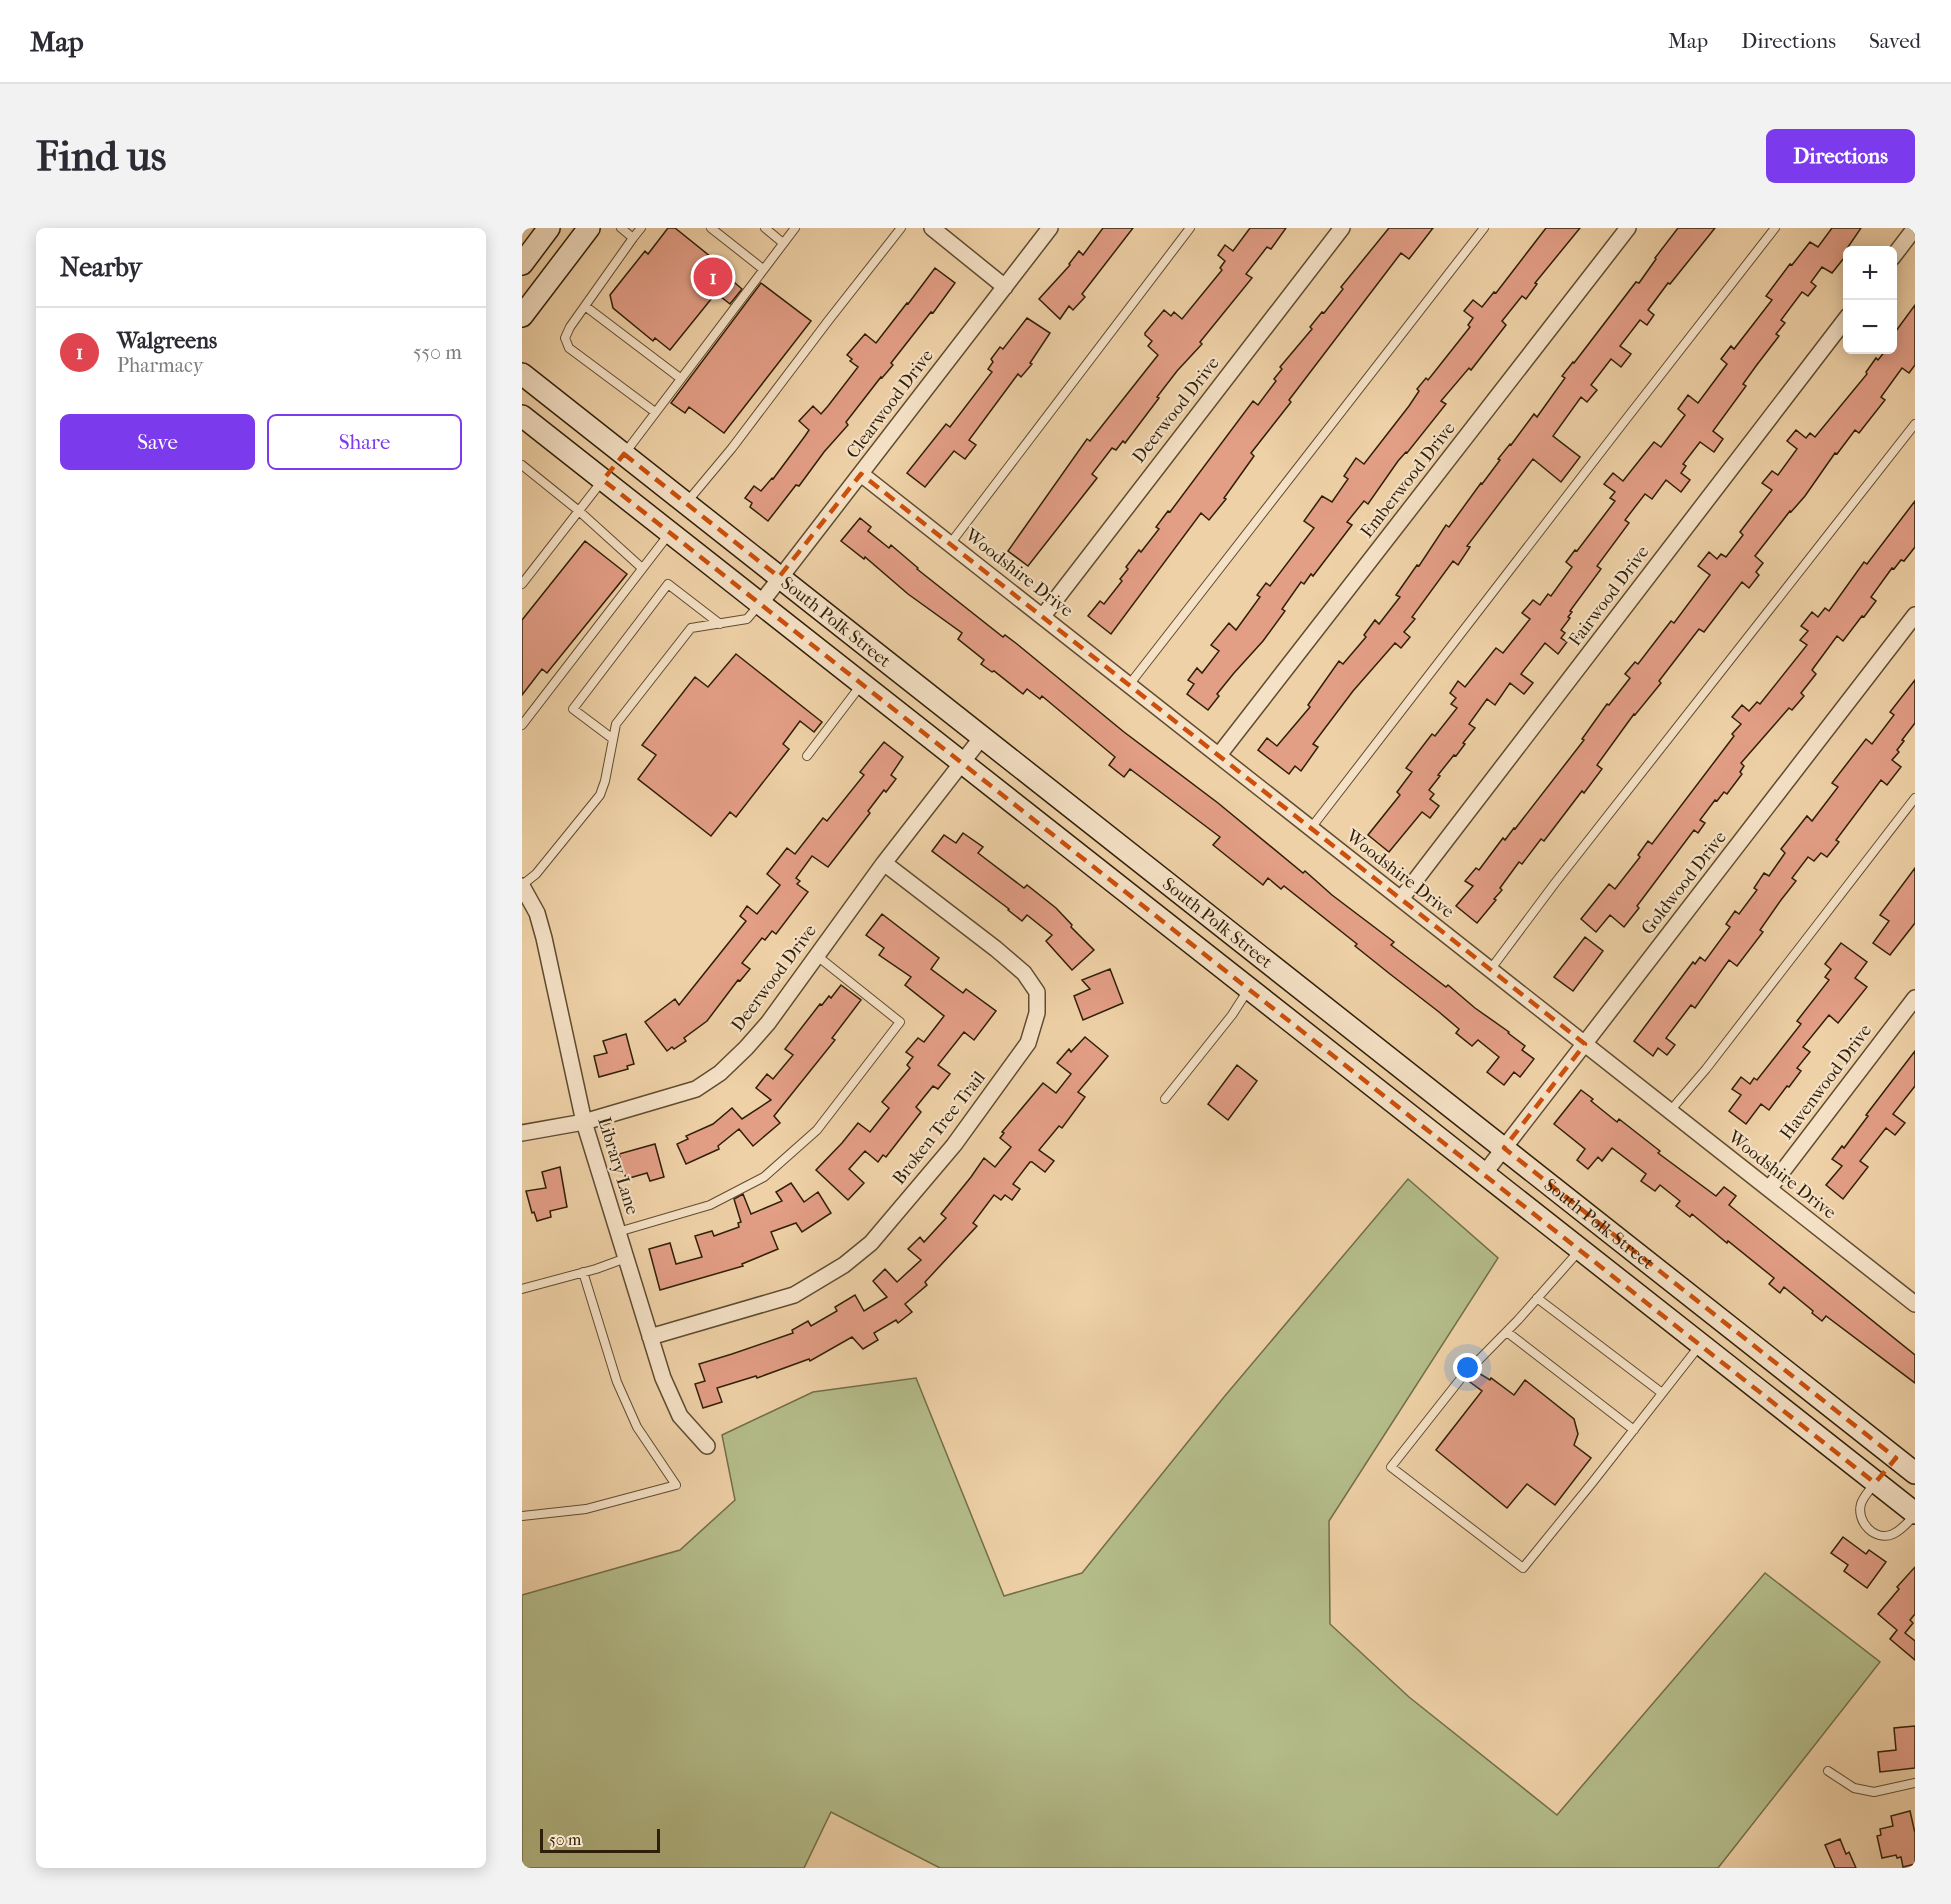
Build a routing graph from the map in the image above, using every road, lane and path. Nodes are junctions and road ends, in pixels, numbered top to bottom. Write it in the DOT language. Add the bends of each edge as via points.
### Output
graph roads {
  1 [pos="549,228"];
  2 [pos="589,228"];
  3 [pos="621,228"];
  4 [pos="641,228"];
  5 [pos="711,228"];
  6 [pos="765,228"];
  7 [pos="795,228"];
  8 [pos="901,228"];
  9 [pos="932,228"];
  10 [pos="1050,228"];
  11 [pos="1190,228"];
  12 [pos="1342,228"];
  13 [pos="1484,228"];
  14 [pos="1628,228"];
  15 [pos="1775,228"];
  16 [pos="1915,228"];
  17 [pos="633,238"];
  18 [pos="783,243"];
  19 [pos="1897,253"];
  20 [pos="523,260"];
  21 [pos="763,269"];
  22 [pos="1005,287"];
  23 [pos="585,306"];
  24 [pos="522,316"];
  25 [pos="1843,323"];
  26 [pos="522,374"];
  27 [pos="680,378"];
  28 [pos="655,412"];
  29 [pos="522,416"];
  30 [pos="1915,424"];
  31 [pos="624,454"];
  32 [pos="522,465"];
  33 [pos="861,474"];
  34 [pos="603,480"];
  35 [pos="686,503"];
  36 [pos="579,511"];
  37 [pos="670,533"];
  38 [pos="950,544"];
  39 [pos="642,568"];
  40 [pos="779,577"];
  41 [pos="522,584"];
  42 [pos="760,604"];
  43 [pos="1915,615"];
  44 [pos="1042,616"];
  45 [pos="720,624"];
  46 [pos="862,684"];
  47 [pos="1129,685"];
  48 [pos="522,725"];
  49 [pos="982,737"];
  50 [pos="613,739"];
  51 [pos="1219,755"];
  52 [pos="807,756"];
  53 [pos="962,762"];
  54 [pos="1915,798"];
  55 [pos="1311,828"];
  56 [pos="884,863"];
  57 [pos="522,886"];
  58 [pos="1401,899"];
  59 [pos="816,955"];
  60 [pos="1269,963"];
  61 [pos="1490,970"];
  62 [pos="1249,989"];
  63 [pos="1915,998"];
  64 [pos="1585,1044"];
  65 [pos="1165,1099"];
  66 [pos="1670,1112"];
  67 [pos="584,1122"];
  68 [pos="522,1133"];
  69 [pos="1504,1148"];
  70 [pos="1484,1174"];
  71 [pos="1769,1189"];
  72 [pos="618,1232"];
  73 [pos="1580,1250"];
  74 [pos="626,1258"];
  75 [pos="583,1272"];
  76 [pos="522,1288"];
  77 [pos="1537,1298"];
  78 [pos="1915,1304"];
  79 [pos="1507,1332"];
  80 [pos="650,1337"];
  81 [pos="1700,1345"];
  82 [pos="1662,1393"];
  83 [pos="1634,1430"];
  84 [pos="707,1446"];
  85 [pos="1896,1458"];
  86 [pos="1915,1473"];
  87 [pos="1875,1483"];
  88 [pos="1915,1514"];
  89 [pos="522,1516"];
  90 [pos="1828,1771"];
  91 [pos="1915,1783"];
  1 -- 20 [label="main road"];
  2 -- 24 [label="main road"];
  3 -- 17 [label="lane"];
  4 -- 17 [label="lane"];
  5 -- 21 [label="lane"];
  6 -- 18 [label="lane"];
  7 -- 18 [label="lane"];
  8 -- 35 [label="lane"];
  9 -- 22 [label="street"];
  10 -- 22 [label="street, Clearwood Drive"];
  11 -- 38 [label="lane"];
  12 -- 44 [label="street, Deerwood Drive"];
  13 -- 47 [label="lane"];
  14 -- 51 [label="street, Emberwood Drive"];
  15 -- 55 [label="lane"];
  16 -- 19 [label="street"];
  17 -- 23 [label="lane"];
  18 -- 21 [label="lane"];
  21 -- 27 [label="lane"];
  22 -- 33 [label="street, Clearwood Drive"];
  23 -- 27 [label="lane"];
  23 -- 28 [label="lane" via="565,338 569,348"];
  25 -- 58 [label="street, Fairwood Drive"];
  26 -- 31 [label="main road, South Polk Street"];
  27 -- 28 [label="lane"];
  28 -- 31 [label="lane"];
  29 -- 34 [label="main road, South Polk Street"];
  30 -- 61 [label="lane"];
  31 -- 34 [label="main road"];
  31 -- 35 [label="main road, South Polk Street"];
  32 -- 36 [label="lane"];
  33 -- 38 [label="street, Woodshire Drive"];
  33 -- 40 [label="street, Clearwood Drive"];
  34 -- 36 [label="lane"];
  34 -- 37 [label="main road, South Polk Street"];
  35 -- 40 [label="main road, South Polk Street"];
  36 -- 39 [label="lane"];
  36 -- 41 [label="lane"];
  37 -- 39 [label="lane"];
  37 -- 42 [label="main road, South Polk Street"];
  38 -- 44 [label="street, Woodshire Drive"];
  39 -- 48 [label="lane"];
  40 -- 42 [label="street, Clearwood Drive"];
  40 -- 49 [label="main road, South Polk Street"];
  42 -- 45 [label="lane" via="747,620"];
  42 -- 46 [label="main road, South Polk Street"];
  43 -- 64 [label="street, Goldwood Drive"];
  44 -- 47 [label="street, Woodshire Drive"];
  45 -- 50 [label="lane" via="691,628 616,724"];
  45 -- 50 [label="lane" via="668,584 573,709"];
  46 -- 52 [label="lane"];
  46 -- 53 [label="main road, South Polk Street"];
  47 -- 51 [label="street, Woodshire Drive"];
  49 -- 53 [label="street, Deerwood Drive"];
  49 -- 60 [label="main road, South Polk Street"];
  50 -- 57 [label="lane" via="600,795"];
  51 -- 55 [label="street, Woodshire Drive"];
  53 -- 56 [label="street, Deerwood Drive"];
  53 -- 62 [label="main road, South Polk Street"];
  54 -- 66 [label="lane"];
  55 -- 58 [label="street, Woodshire Drive"];
  56 -- 59 [label="street, Deerwood Drive"];
  56 -- 80 [label="street, Broken Tree Trail" via="1024,973 1037,992 1037,1013 1028,1043 954,1145 871,1244 794,1295"];
  57 -- 67 [label="street, Library Lane" via="537,913 544,938"];
  58 -- 61 [label="street, Woodshire Drive"];
  59 -- 67 [label="street, Deerwood Drive" via="768,1023 720,1073 696,1089"];
  59 -- 72 [label="lane" via="900,1022 817,1130 764,1178 710,1205"];
  60 -- 62 [label="main road"];
  60 -- 69 [label="main road, South Polk Street"];
  61 -- 64 [label="street, Woodshire Drive"];
  62 -- 65 [label="lane"];
  62 -- 70 [label="main road, South Polk Street"];
  63 -- 71 [label="street, Havenwood Drive"];
  64 -- 66 [label="street, Woodshire Drive"];
  64 -- 69 [label="street, Goldwood Drive"];
  66 -- 71 [label="street, Woodshire Drive"];
  67 -- 68 [label="street, Deerwood Drive"];
  67 -- 72 [label="street, Library Lane"];
  69 -- 70 [label="street, Goldwood Drive"];
  69 -- 85 [label="main road, South Polk Street"];
  70 -- 73 [label="main road, South Polk Street"];
  71 -- 78 [label="street, Woodshire Drive"];
  72 -- 74 [label="street, Library Lane"];
  73 -- 77 [label="lane"];
  73 -- 81 [label="main road, South Polk Street"];
  74 -- 75 [label="lane"];
  74 -- 80 [label="street, Library Lane"];
  75 -- 76 [label="lane"];
  75 -- 89 [label="lane" via="617,1382 637,1427 676,1485 586,1509"];
  77 -- 79 [label="lane"];
  77 -- 82 [label="lane"];
  79 -- 83 [label="lane"];
  79 -- 83 [label="lane" via="1462,1377 1391,1467 1523,1568"];
  80 -- 84 [label="street, Library Lane" via="680,1416"];
  81 -- 82 [label="lane"];
  81 -- 87 [label="main road, South Polk Street"];
  82 -- 83 [label="lane"];
  85 -- 86 [label="main road, South Polk Street"];
  85 -- 87 [label="main road"];
  87 -- 88 [label="main road, South Polk Street"];
  87 -- 88 [label="lane" via="1862,1502 1860,1513 1862,1522 1874,1533 1893,1534"];
  90 -- 91 [label="lane" via="1854,1788 1874,1792"];
}
